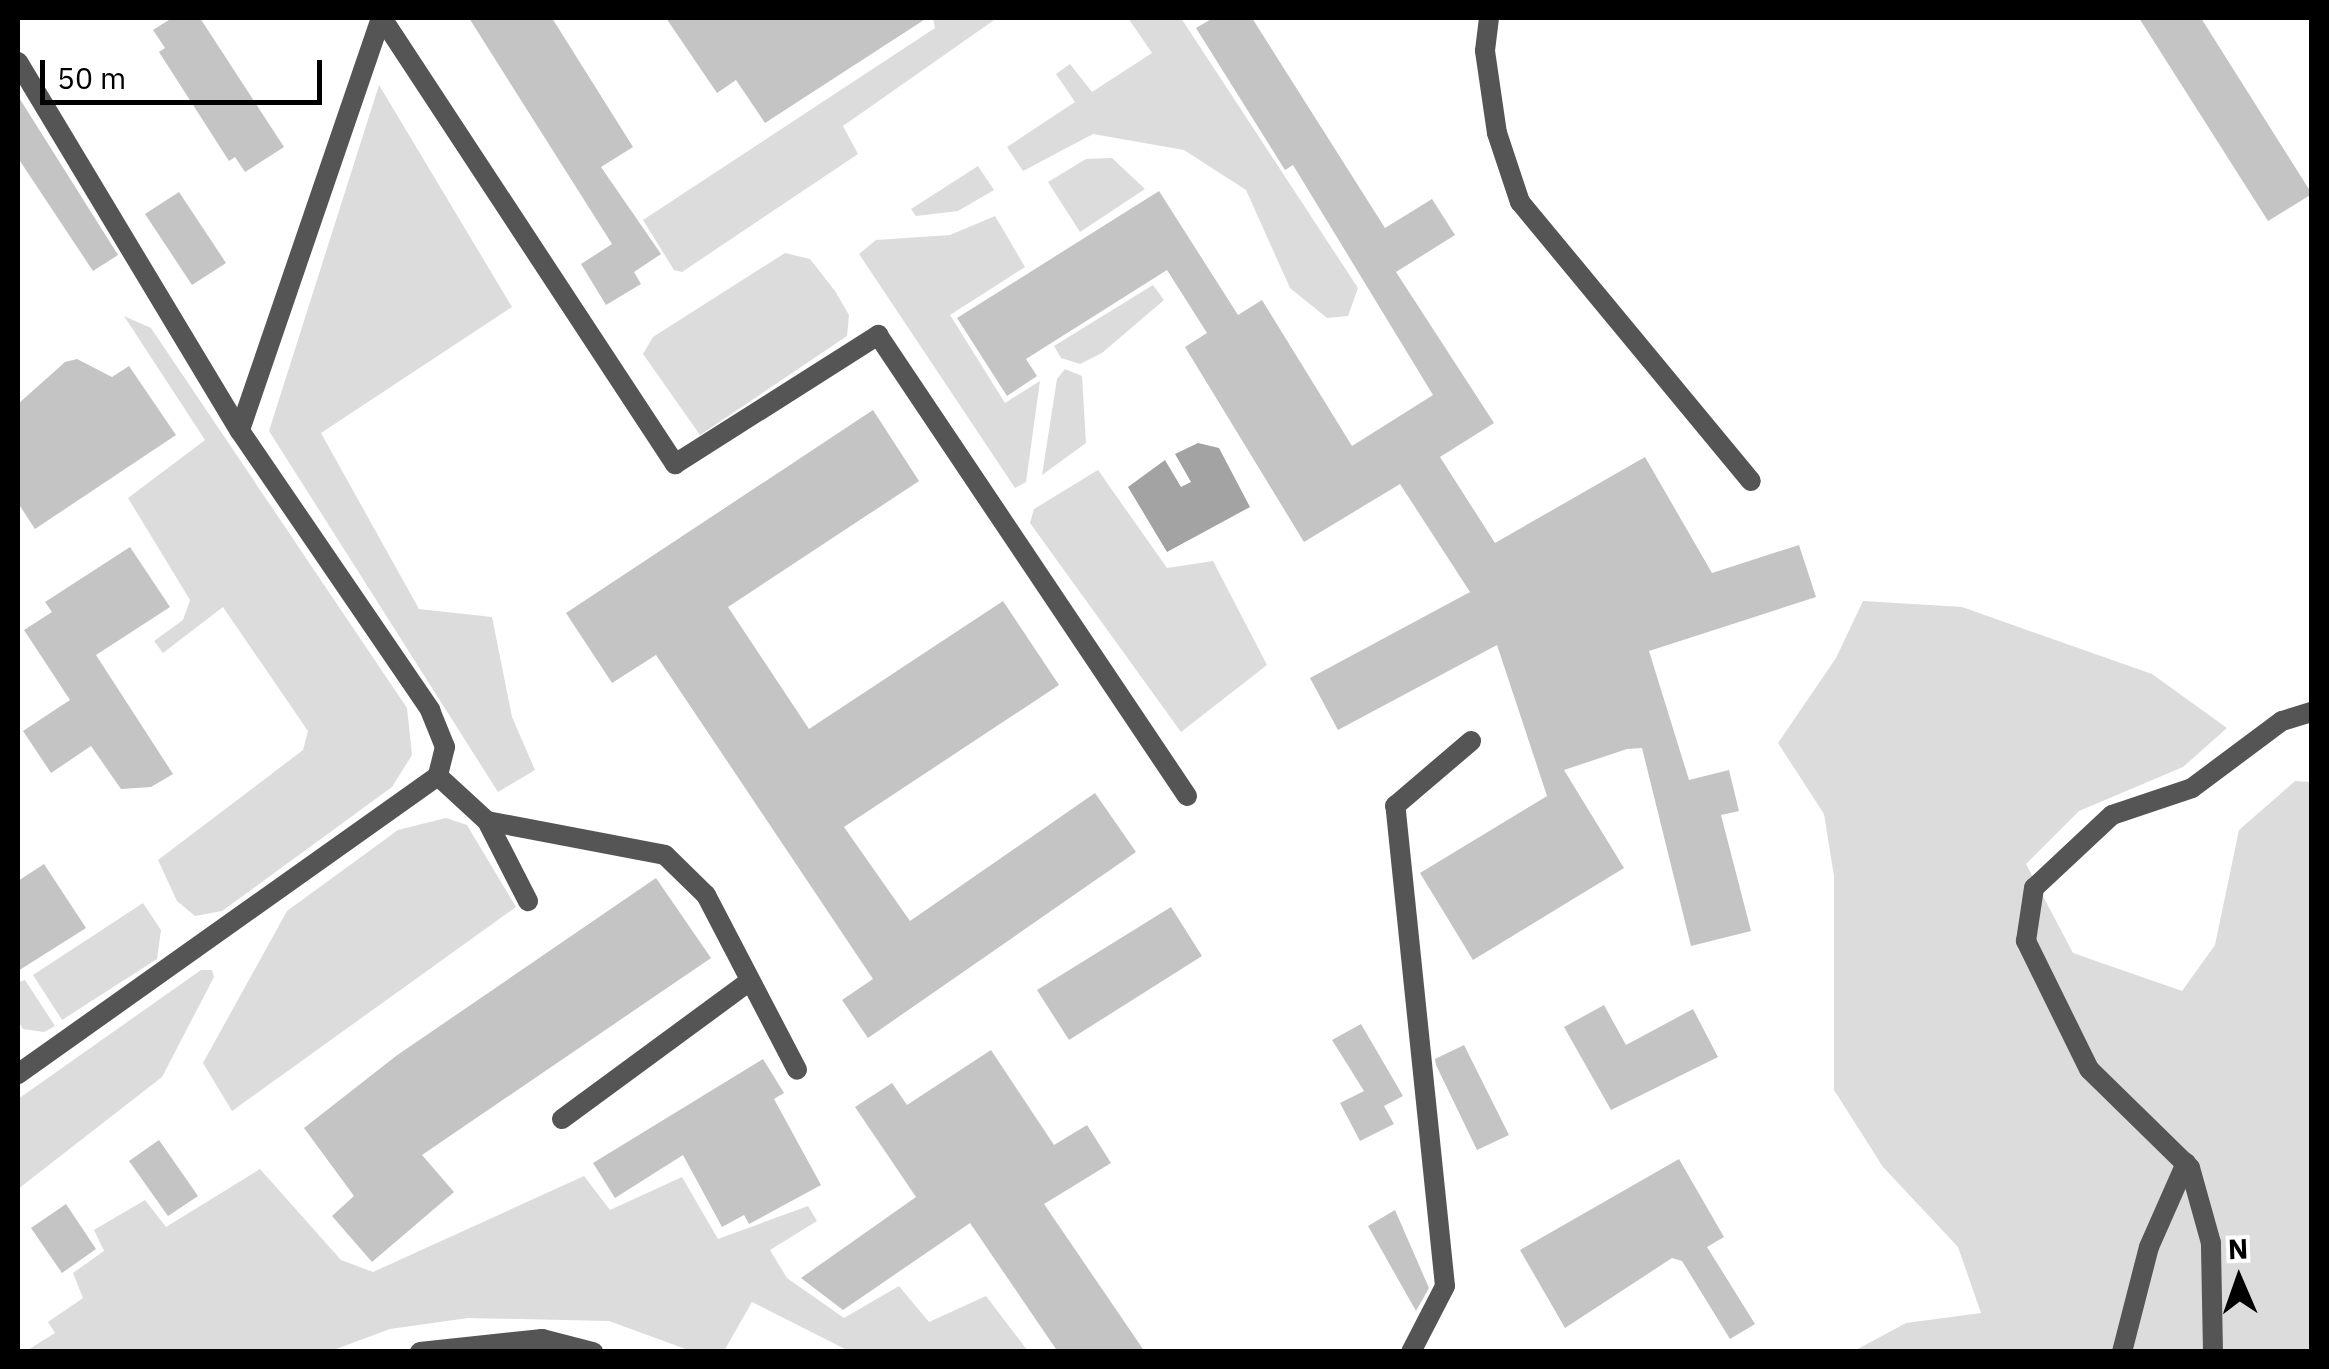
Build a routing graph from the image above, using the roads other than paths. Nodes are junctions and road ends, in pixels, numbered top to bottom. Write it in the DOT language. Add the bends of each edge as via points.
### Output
graph roads {
  1 [pos="382,18"];
  2 [pos="1488,18"];
  3 [pos="18,62"];
  4 [pos="240,431"];
  5 [pos="1752,480"];
  6 [pos="2312,712"];
  7 [pos="1472,741"];
  8 [pos="438,776"];
  9 [pos="1187,796"];
  10 [pos="487,822"];
  11 [pos="528,901"];
  12 [pos="750,981"];
  13 [pos="797,1070"];
  14 [pos="18,1074"];
  15 [pos="562,1120"];
  16 [pos="2186,1163"];
  17 [pos="420,1352"];
  18 [pos="592,1352"];
  19 [pos="1411,1352"];
  20 [pos="2122,1352"];
  21 [pos="2213,1352"];
  1 -- 4 [label="street"];
  1 -- 9 [label="street" via="676,464 878,335"];
  2 -- 5 [label="street" via="1497,133 1520,202"];
  3 -- 4 [label="street"];
  4 -- 8 [label="street" via="430,710 445,747"];
  6 -- 16 [label="street" via="2282,721 2192,788 2112,815 2034,888 2026,940 2089,1069"];
  7 -- 19 [label="street" via="1394,806 1445,1286"];
  8 -- 10 [label="street"];
  8 -- 14 [label="street"];
  10 -- 11 [label="street"];
  10 -- 12 [label="street" via="665,855 706,895"];
  12 -- 13 [label="street"];
  12 -- 15 [label="street"];
  16 -- 20 [label="street" via="2150,1247"];
  16 -- 21 [label="street" via="2211,1243"];
  17 -- 18 [label="street" via="542,1338"];
}
